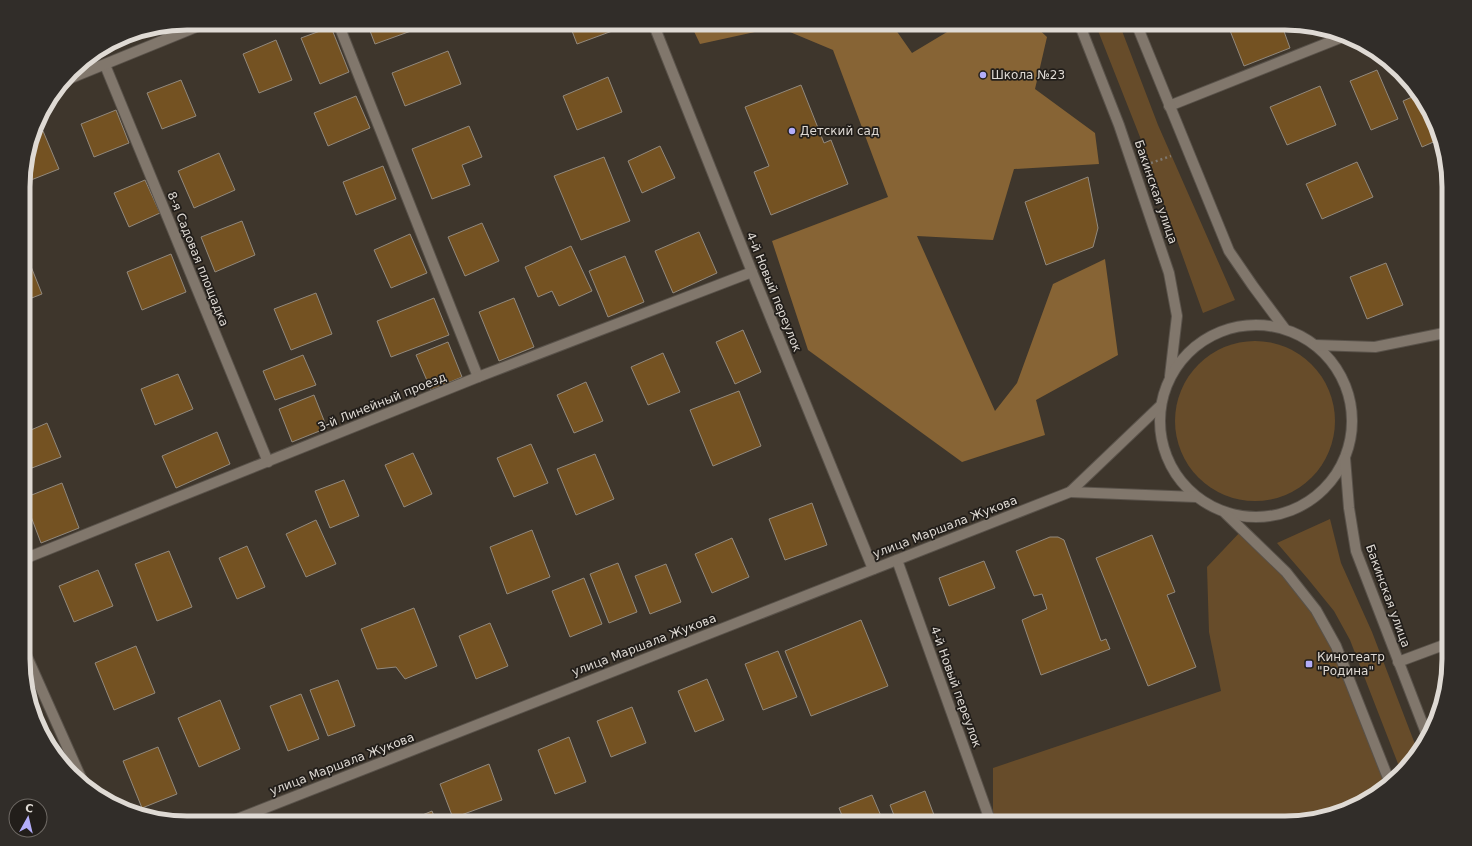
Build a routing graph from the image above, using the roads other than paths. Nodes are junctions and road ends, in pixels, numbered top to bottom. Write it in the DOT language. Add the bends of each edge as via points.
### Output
graph roads {
  1 [pos="189,30"];
  2 [pos="341,30"];
  3 [pos="656,30"];
  4 [pos="1082,30"];
  5 [pos="1139,30"];
  6 [pos="1337,39"];
  7 [pos="105,65"];
  8 [pos="76,76"];
  9 [pos="1169,106"];
  10 [pos="752,272"];
  11 [pos="1285,329"];
  12 [pos="1442,333"];
  13 [pos="1315,345"];
  14 [pos="1170,376"];
  15 [pos="478,377"];
  16 [pos="1159,408"];
  17 [pos="1345,458"];
  18 [pos="268,462"];
  19 [pos="1070,492"];
  20 [pos="1196,497"];
  21 [pos="1225,513"];
  22 [pos="30,557"];
  23 [pos="897,560"];
  24 [pos="873,570"];
  25 [pos="1442,646"];
  26 [pos="1398,662"];
  27 [pos="30,663"];
  28 [pos="1425,730"];
  29 [pos="79,772"];
  30 [pos="1388,777"];
  31 [pos="245,816"];
  32 [pos="988,816"];
  1 -- 7 [label="street"];
  2 -- 15 [label="street"];
  3 -- 10 [label="street, 4-й Новый переулок"];
  4 -- 14 [label="street, Бакинская улица" via="1119,125 1169,273 1177,316"];
  5 -- 9 [label="street"];
  6 -- 9 [label="street"];
  7 -- 8 [label="street"];
  7 -- 18 [label="street, 8-я Садовая площадка"];
  9 -- 11 [label="street" via="1229,251"];
  10 -- 15 [label="street, 3-й Линейный проезд"];
  10 -- 24 [label="street, 4-й Новый переулок"];
  11 -- 13 [label="street"];
  11 -- 14 [label="street" via="1252,324 1219,332 1191,349"];
  12 -- 13 [label="street" via="1376,347"];
  13 -- 17 [label="street" via="1338,370 1350,401 1352,434"];
  14 -- 16 [label="street"];
  15 -- 18 [label="street, 3-й Линейный проезд"];
  16 -- 19 [label="street, улица Маршала Жукова"];
  16 -- 20 [label="street" via="1160,441 1173,472"];
  17 -- 21 [label="street" via="1320,493 1292,511 1259,518"];
  17 -- 26 [label="street, Бакинская улица" via="1356,551"];
  18 -- 22 [label="street, 3-й Линейный проезд"];
  19 -- 20 [label="street, улица Маршала Жукова"];
  19 -- 23 [label="street, улица Маршала Жукова"];
  20 -- 21 [label="street"];
  21 -- 30 [label="street" via="1286,572 1316,610 1336,646"];
  23 -- 24 [label="street, улица Маршала Жукова"];
  23 -- 32 [label="street, 4-й Новый переулок"];
  24 -- 31 [label="street, улица Маршала Жукова"];
  25 -- 26 [label="street"];
  26 -- 28 [label="street, Бакинская улица"];
  27 -- 29 [label="street"];
}
